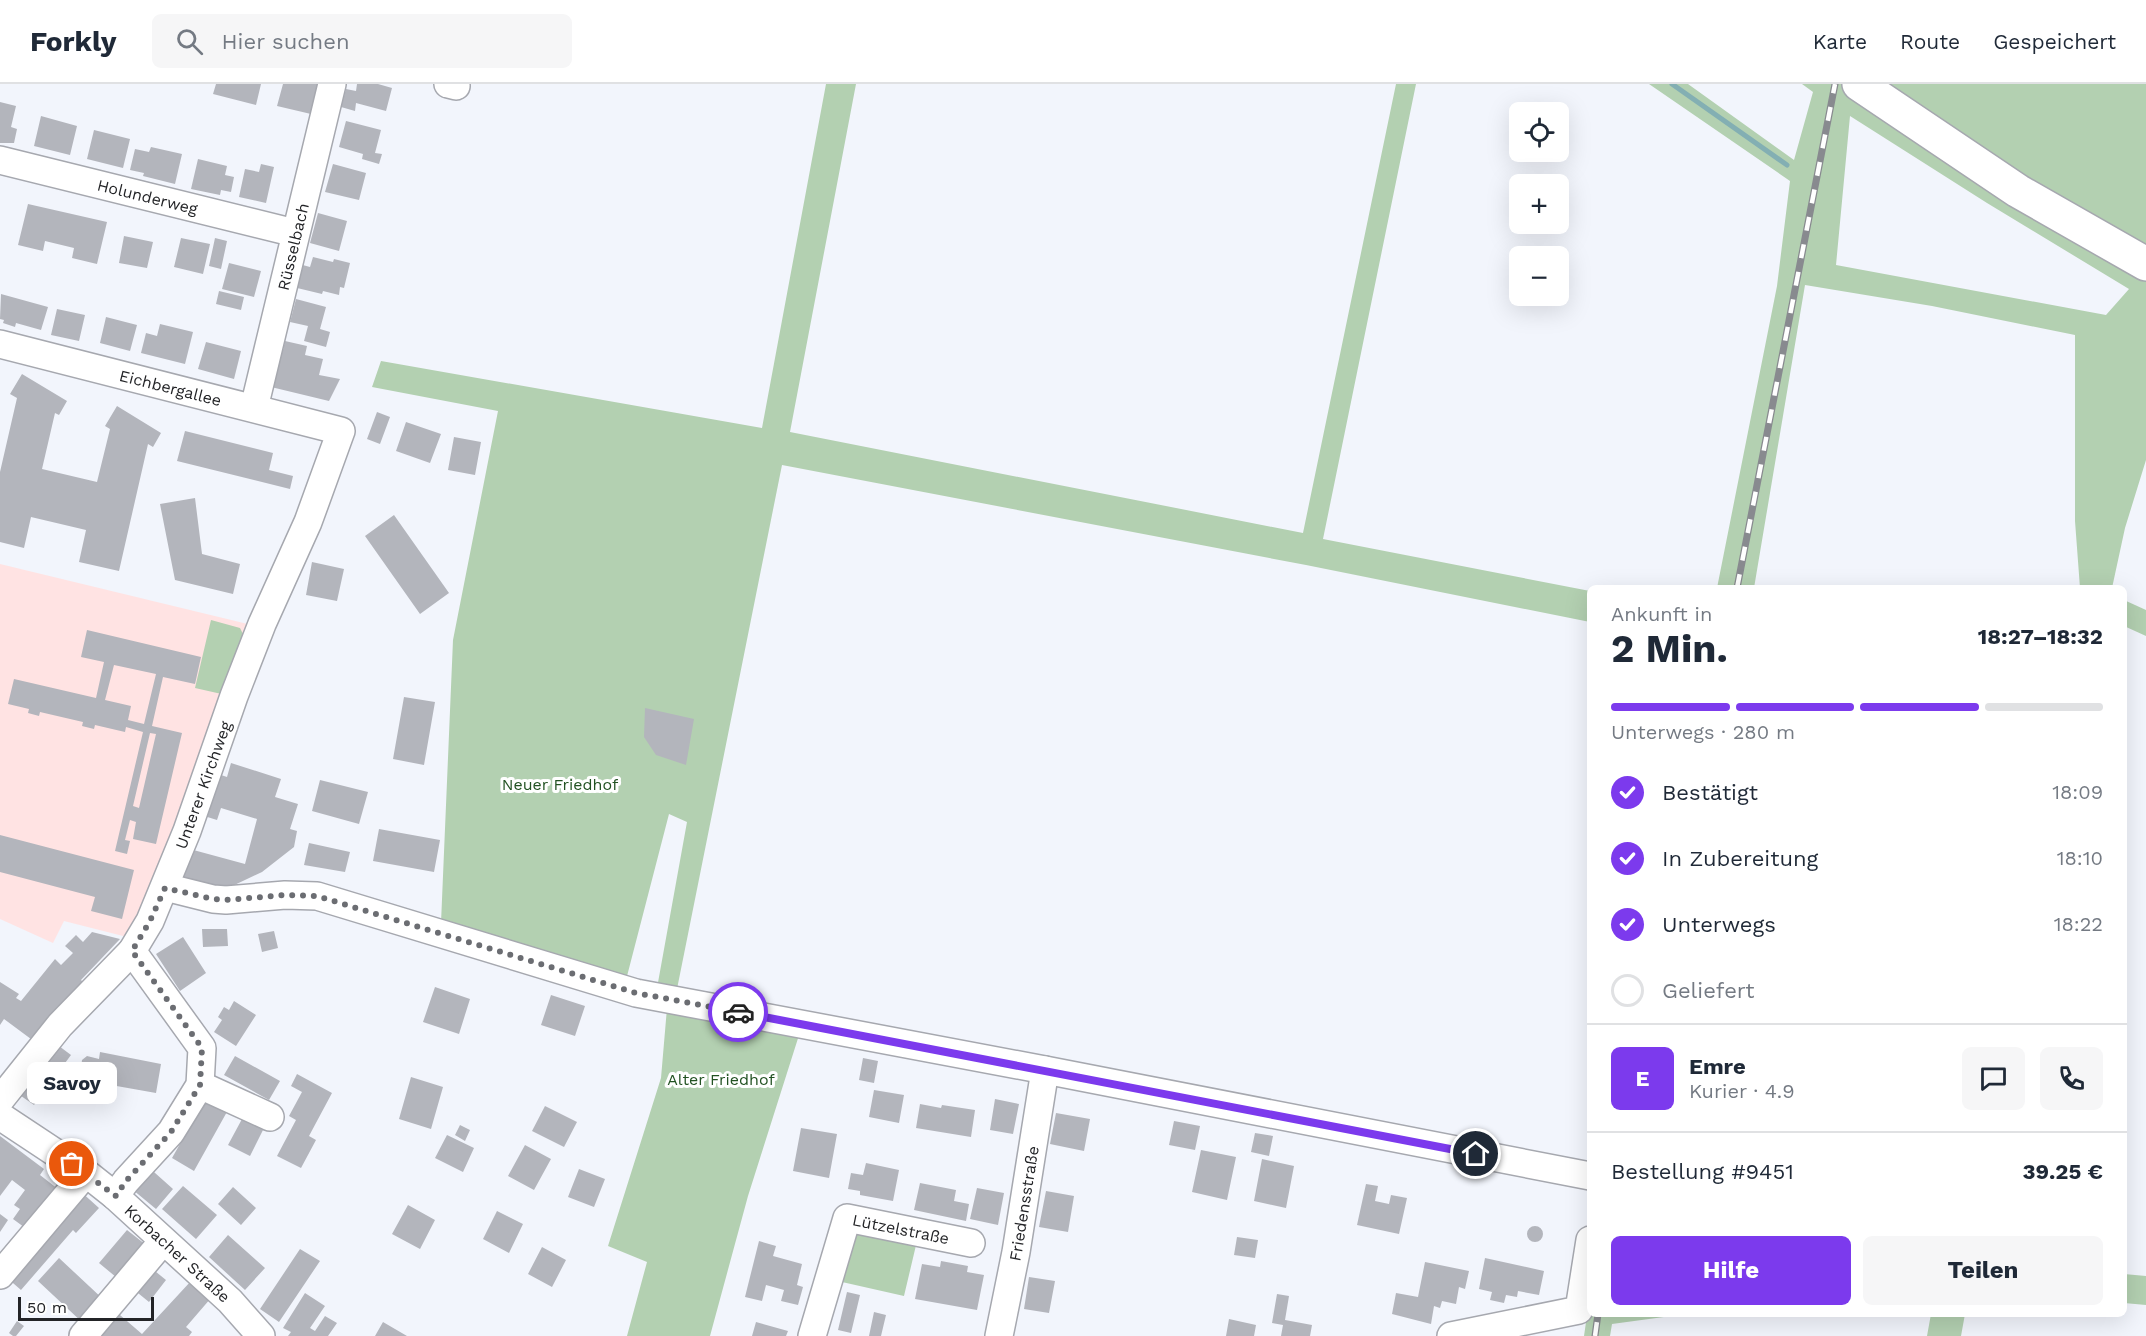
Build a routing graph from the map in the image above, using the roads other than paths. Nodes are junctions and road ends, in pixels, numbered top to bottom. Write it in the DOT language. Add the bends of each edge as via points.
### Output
graph roads {
  1 [pos="332,84"];
  2 [pos="1859,84"];
  3 [pos="0,160"];
  4 [pos="295,233"];
  5 [pos="2146,264"];
  6 [pos="0,344"];
  7 [pos="254,408"];
  8 [pos="341,431"];
  9 [pos="165,888"];
  10 [pos="132,951"];
  11 [pos="1045,1070"];
  12 [pos="200,1085"];
  13 [pos="0,1100"];
  14 [pos="0,1116"];
  15 [pos="270,1117"];
  16 [pos="86,1173"];
  17 [pos="1587,1175"];
  18 [pos="116,1196"];
  19 [pos="163,1241"];
  20 [pos="971,1243"];
  21 [pos="1587,1259"];
  22 [pos="0,1275"];
  23 [pos="83,1336"];
  24 [pos="261,1336"];
  25 [pos="812,1336"];
  26 [pos="999,1336"];
  27 [pos="1451,1336"];
  1 -- 4 [label="street, Rüsselbach"];
  2 -- 5 [label="main road" via="2018,191"];
  3 -- 4 [label="street, Holunderweg"];
  4 -- 7 [label="street, Rüsselbach"];
  6 -- 7 [label="street, Eichbergallee"];
  7 -- 8 [label="street, Eichbergallee"];
  8 -- 9 [label="street, Unterer Kirchweg" via="309,522 234,696"];
  9 -- 10 [label="street, Unterer Kirchweg"];
  9 -- 11 [label="street" via="226,900 317,896 636,993"];
  10 -- 12 [label="street" via="202,1048"];
  10 -- 13 [label="street, Unterer Kirchweg" via="60,1025"];
  11 -- 17 [label="street"];
  11 -- 26 [label="street, Friedensstraße"];
  12 -- 15 [label="street"];
  12 -- 18 [label="street" via="171,1132"];
  14 -- 16 [label="street, Korbacher Straße"];
  16 -- 18 [label="street, Korbacher Straße"];
  16 -- 22 [label="street"];
  18 -- 19 [label="street, Korbacher Straße"];
  19 -- 23 [label="street"];
  19 -- 24 [label="street, Korbacher Straße" via="230,1301"];
  20 -- 25 [label="street, Lützelstraße" via="847,1218"];
  21 -- 27 [label="street" via="1579,1310"];
}
